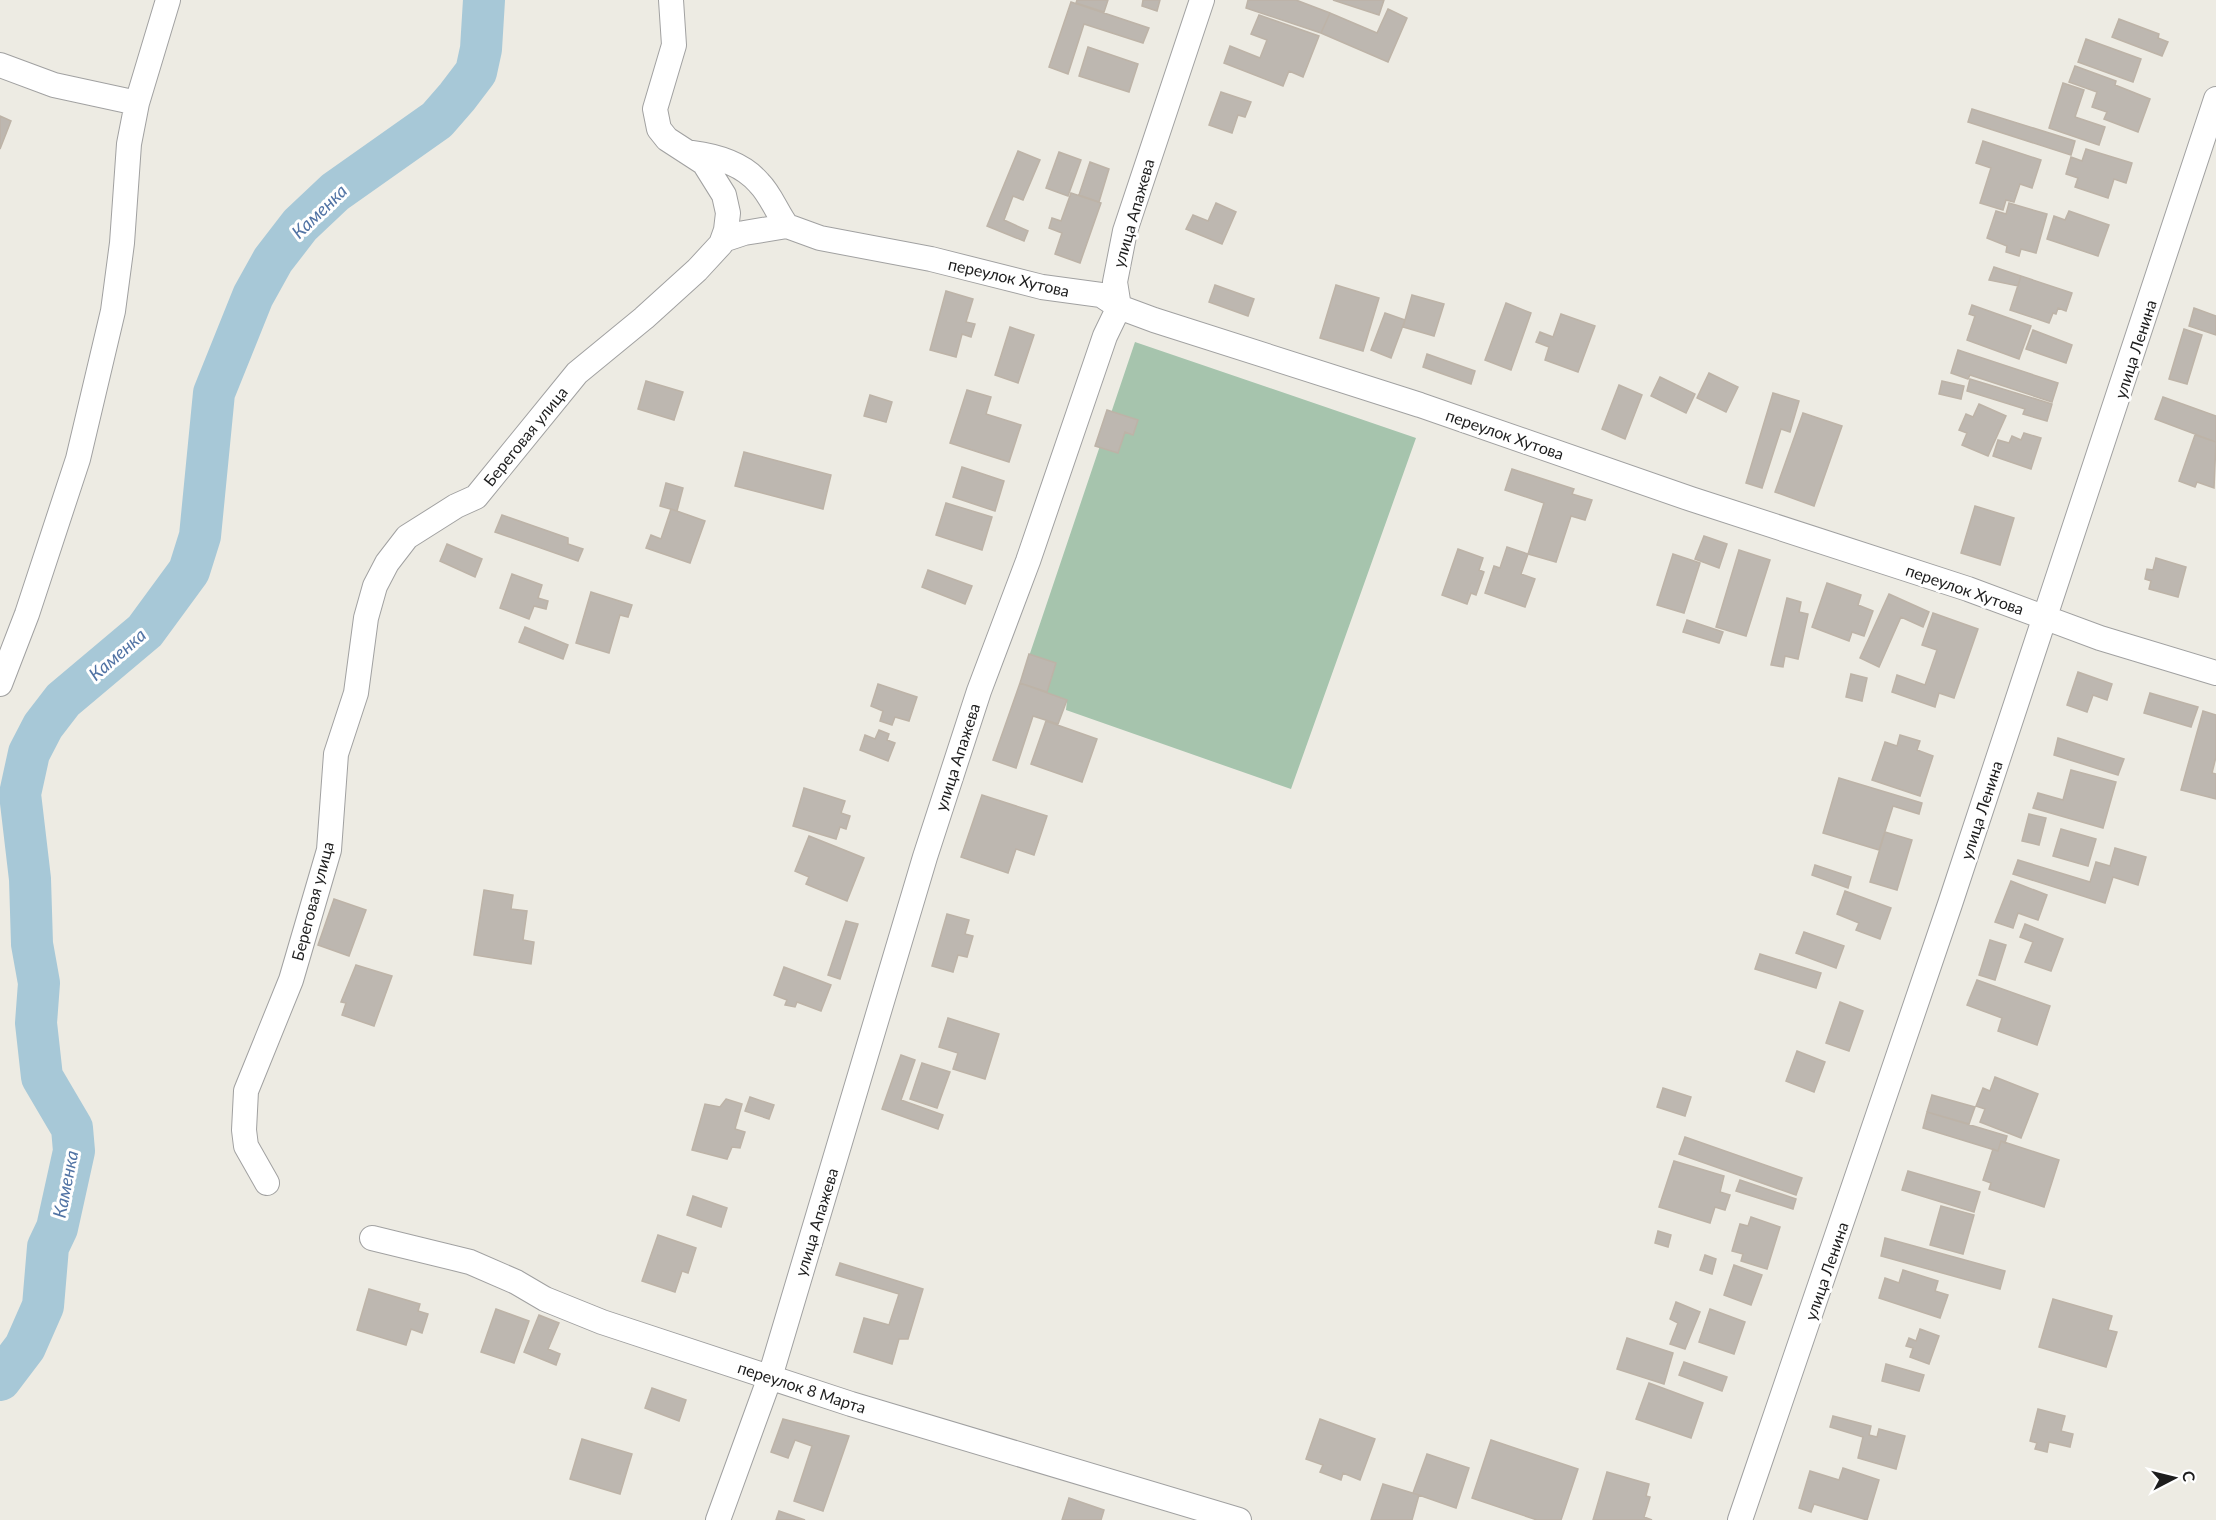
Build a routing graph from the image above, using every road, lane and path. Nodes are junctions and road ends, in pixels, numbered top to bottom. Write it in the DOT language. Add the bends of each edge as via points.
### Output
graph roads {
  1 [pos="168,0"];
  2 [pos="672,0"];
  3 [pos="1202,0"];
  4 [pos="0,65"];
  5 [pos="2216,99"];
  6 [pos="136,103"];
  7 [pos="691,153"];
  8 [pos="787,226"];
  9 [pos="723,240"];
  10 [pos="1119,307"];
  11 [pos="2045,617"];
  12 [pos="2216,673"];
  13 [pos="0,684"];
  14 [pos="267,1184"];
  15 [pos="372,1238"];
  16 [pos="770,1377"];
  17 [pos="718,1520"];
  18 [pos="1239,1520"];
  19 [pos="1740,1520"];
  1 -- 6 [label="street"];
  2 -- 7 [label="street" via="674,45 655,109 656,119 667,138"];
  3 -- 10 [label="street, улица Апажева" via="1125,231 1115,282"];
  4 -- 6 [label="street" via="54,85"];
  5 -- 11 [label="street, улица Ленина"];
  6 -- 13 [label="street" via="113,311 70,487"];
  7 -- 8 [label="street" via="726,161 746,171 760,183"];
  7 -- 9 [label="street" via="704,163 724,195 728,213"];
  8 -- 9 [label="street"];
  8 -- 10 [label="street, переулок Хутова" via="820,238 931,259 1042,287 1101,295"];
  9 -- 14 [label="street, Береговая улица" via="697,270 577,373 476,497 399,545 375,586 366,618 356,693 336,754 329,850 291,980 246,1091 246,1146"];
  10 -- 11 [label="street, переулок Хутова" via="1968,588"];
  10 -- 16 [label="street, улица Апажева" via="1104,336 1028,561 979,691 925,857"];
  11 -- 12 [label="street, переулок Хутова"];
  11 -- 19 [label="street, улица Ленина"];
  15 -- 16 [label="street, переулок 8 Марта" via="470,1262 602,1323"];
  16 -- 17 [label="street, улица Апажева"];
  16 -- 18 [label="street, переулок 8 Марта"];
}
